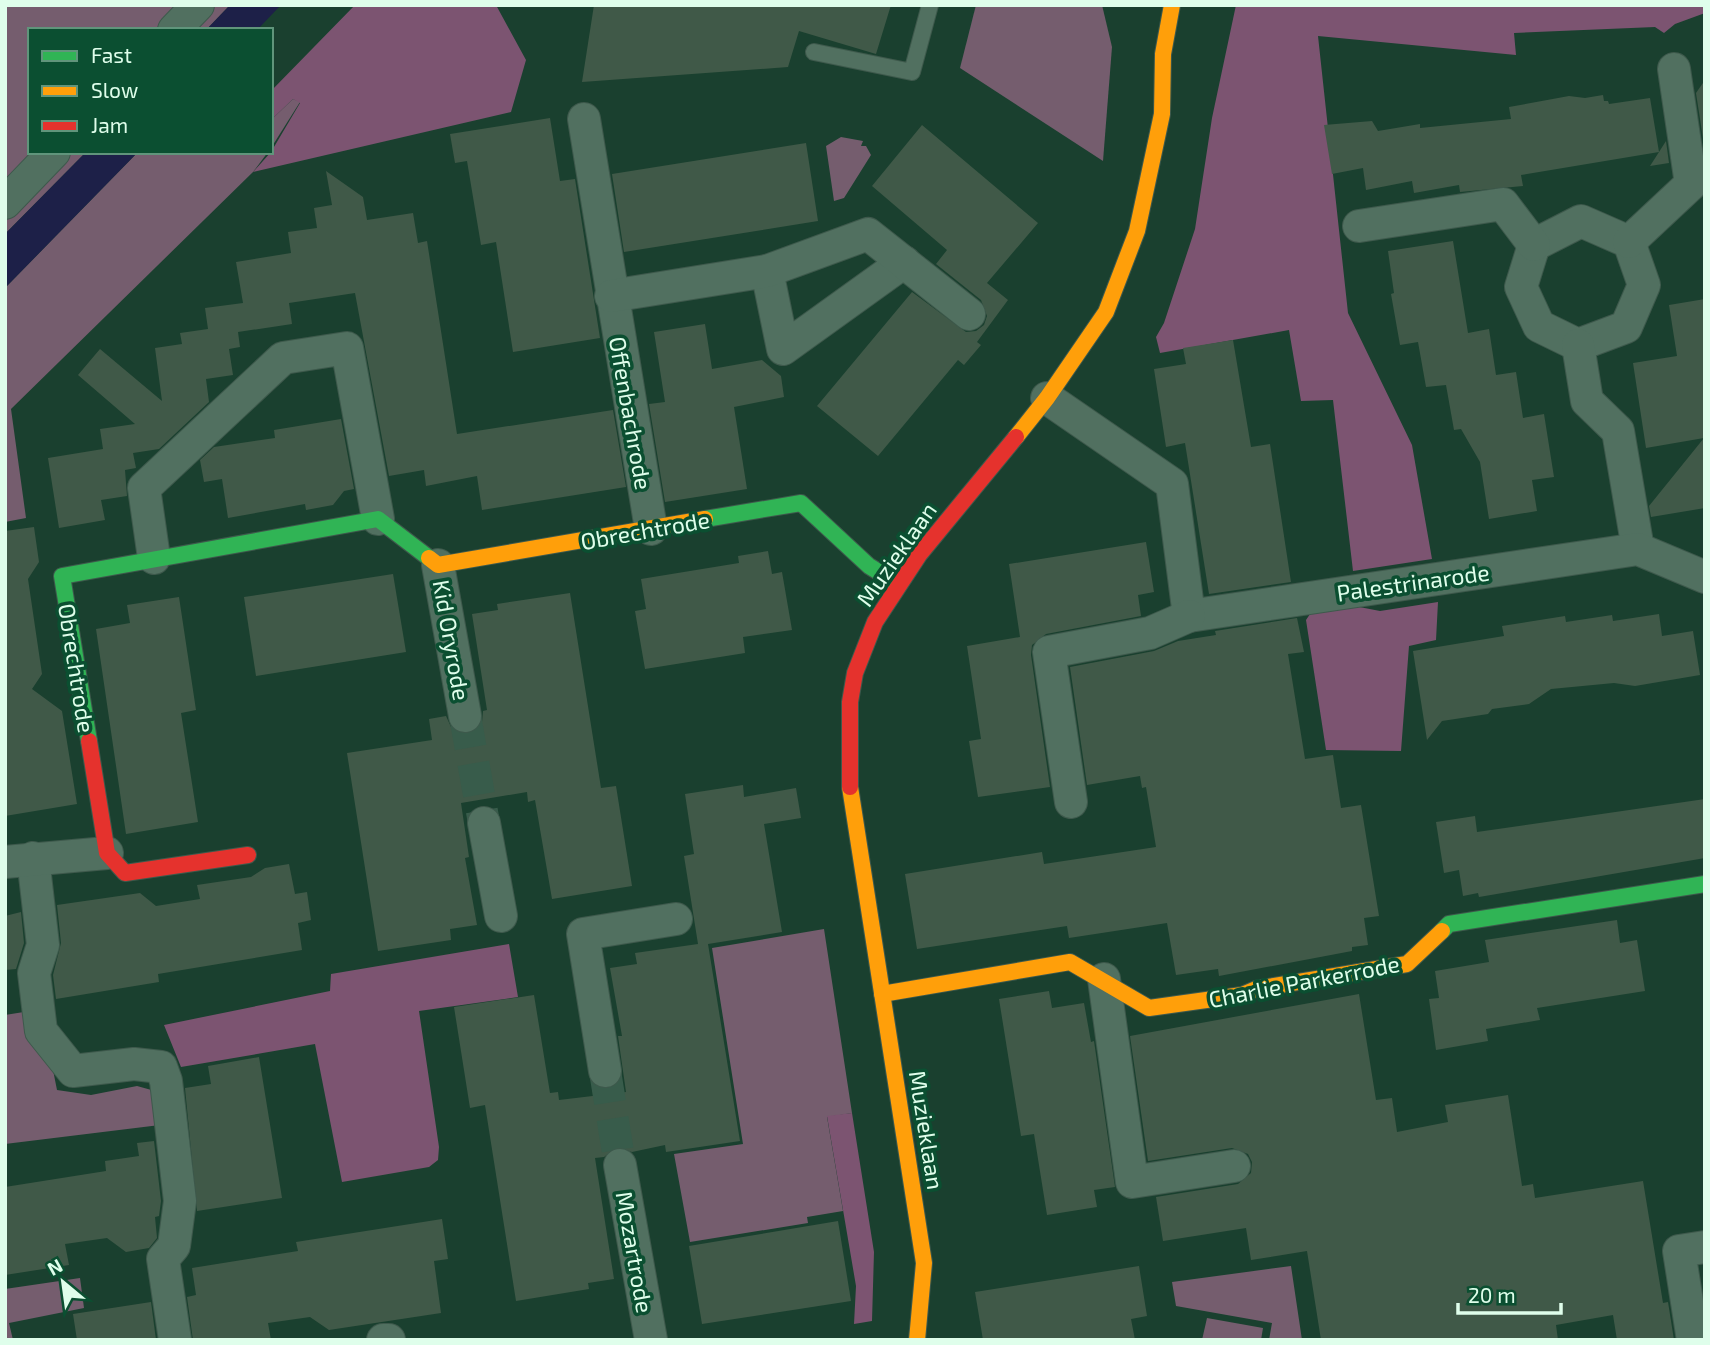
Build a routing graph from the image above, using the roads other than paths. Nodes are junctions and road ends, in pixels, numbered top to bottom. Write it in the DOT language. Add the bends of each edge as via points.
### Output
graph roads {
  1 [pos="198,5"];
  2 [pos="930,5"];
  3 [pos="1154,5"];
  4 [pos="1172,5"];
  5 [pos="176,28"];
  6 [pos="814,52"];
  7 [pos="1163,54"];
  8 [pos="1674,69"];
  9 [pos="584,119"];
  10 [pos="52,154"];
  11 [pos="5,203"];
  12 [pos="1359,226"];
  13 [pos="1629,242"];
  14 [pos="1534,245"];
  15 [pos="904,262"];
  16 [pos="767,271"];
  17 [pos="611,296"];
  18 [pos="969,314"];
  19 [pos="1578,345"];
  20 [pos="1047,398"];
  21 [pos="378,520"];
  22 [pos="651,529"];
  23 [pos="1638,549"];
  24 [pos="154,558"];
  25 [pos="438,565"];
  26 [pos="1705,577"];
  27 [pos="898,584"];
  28 [pos="1189,616"];
  29 [pos="465,716"];
  30 [pos="1070,802"];
  31 [pos="484,822"];
  32 [pos="107,853"];
  33 [pos="248,855"];
  34 [pos="19,860"];
  35 [pos="1705,884"];
  36 [pos="500,916"];
  37 [pos="676,919"];
  38 [pos="1104,979"];
  39 [pos="883,994"];
  40 [pos="604,1070"];
  41 [pos="620,1165"];
  42 [pos="1234,1166"];
  43 [pos="1705,1247"];
  44 [pos="175,1340"];
  45 [pos="383,1340"];
  46 [pos="390,1340"];
  47 [pos="651,1340"];
  48 [pos="917,1340"];
  49 [pos="1693,1340"];
  1 -- 5 [label="street"];
  2 -- 6 [label="lane" via="912,72"];
  3 -- 7 [label="street, Muzieklaan"];
  4 -- 7 [label="street, Muzieklaan"];
  7 -- 20 [label="street, Muzieklaan" via="1162,114 1137,231 1106,312"];
  8 -- 13 [label="street" via="1691,184"];
  9 -- 17 [label="street, Offenbachrode"];
  10 -- 11 [label="street"];
  12 -- 14 [label="street" via="1503,204"];
  13 -- 14 [label="street" via="1581,220"];
  13 -- 19 [label="street" via="1644,285 1626,327"];
  14 -- 19 [label="street" via="1521,287 1539,326"];
  15 -- 16 [label="street" via="869,234"];
  15 -- 16 [label="street" via="783,348"];
  15 -- 18 [label="street"];
  16 -- 17 [label="street"];
  17 -- 22 [label="street, Offenbachrode"];
  19 -- 23 [label="street" via="1587,401 1618,431"];
  20 -- 27 [label="street, Muzieklaan"];
  20 -- 28 [label="street" via="1172,484"];
  21 -- 24 [label="street, Obrechtrode"];
  21 -- 24 [label="street" via="347,348 283,358 144,488"];
  21 -- 25 [label="street"];
  22 -- 25 [label="street, Obrechtrode"];
  22 -- 27 [label="street, Obrechtrode" via="801,503 869,566"];
  23 -- 26 [label="street"];
  23 -- 28 [label="street, Palestrinarode"];
  24 -- 32 [label="street, Obrechtrode" via="62,576"];
  25 -- 29 [label="street, Kid Oryrode"];
  27 -- 39 [label="street, Muzieklaan" via="863,648 850,702 849,779"];
  28 -- 30 [label="street, Palestrinarode" via="1150,633 1049,652"];
  31 -- 36 [label="street"];
  32 -- 33 [label="street" via="125,873"];
  32 -- 34 [label="street"];
  34 -- 44 [label="street" via="43,945 34,973 41,1031 73,1072 161,1067 166,1081 180,1201 174,1246 163,1259"];
  35 -- 38 [label="street, Charlie Parkerrode" via="1449,924 1407,964 1242,995 1149,1008"];
  37 -- 40 [label="street" via="583,934"];
  38 -- 39 [label="street, Charlie Parkerrode" via="1070,962"];
  38 -- 42 [label="street" via="1132,1182"];
  39 -- 48 [label="street, Muzieklaan" via="924,1263"];
  41 -- 47 [label="street, Mozartrode"];
  43 -- 49 [label="street" via="1679,1251"];
  45 -- 46 [label="street"];
}
